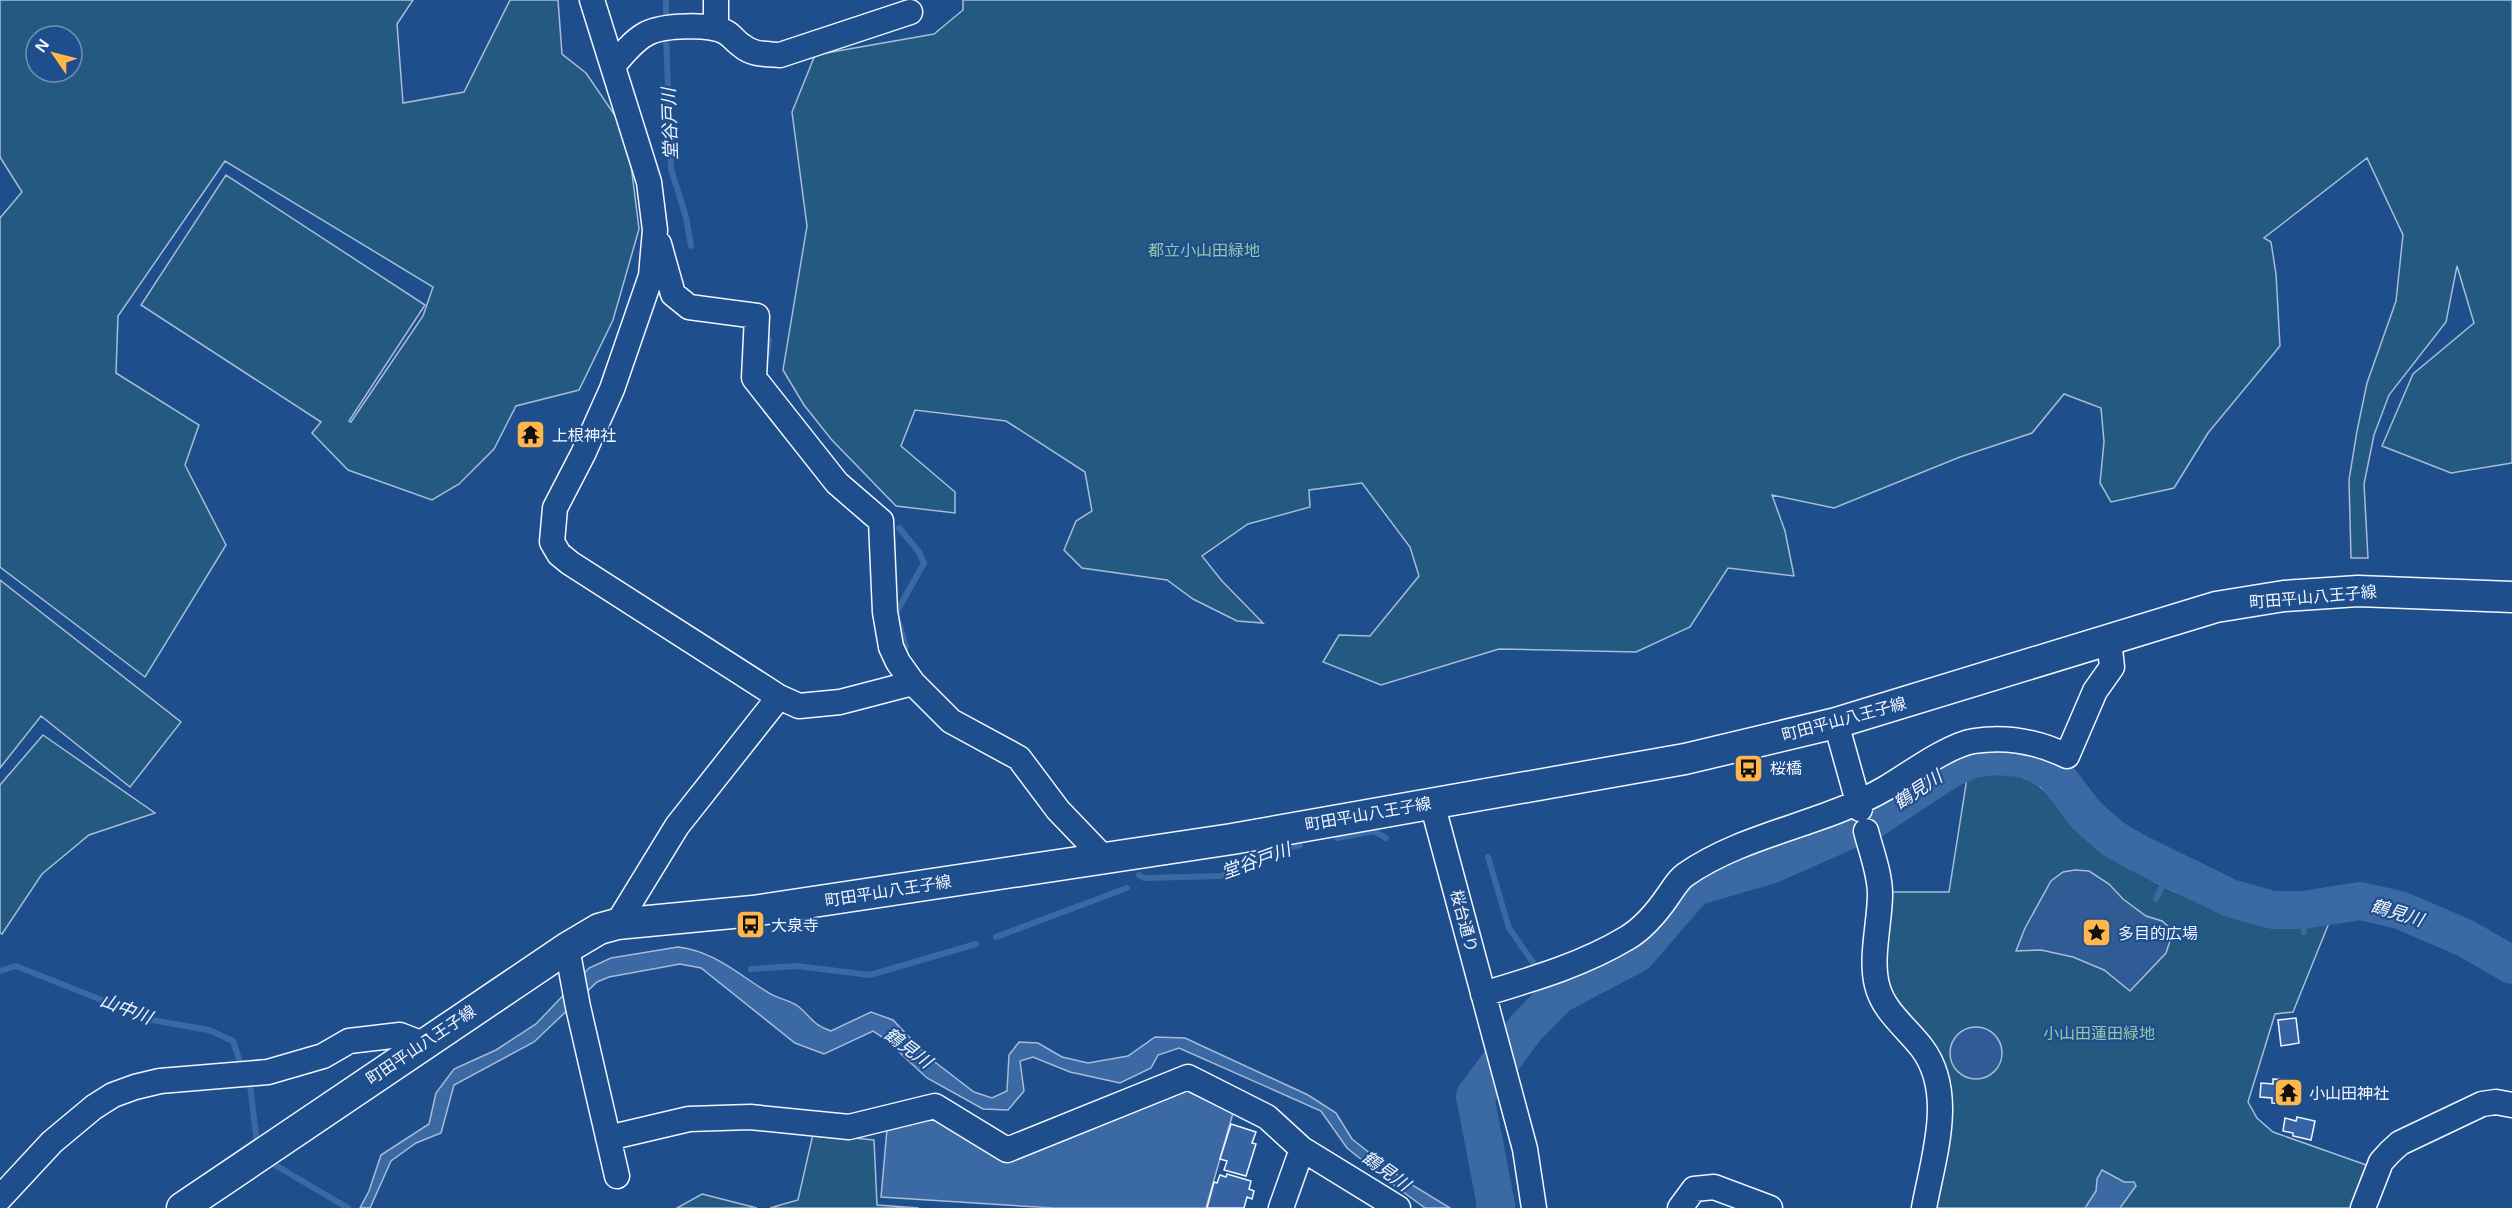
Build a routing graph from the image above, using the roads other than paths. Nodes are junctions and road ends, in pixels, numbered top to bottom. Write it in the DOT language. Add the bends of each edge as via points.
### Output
graph roads {
  1 [pos="592,0"];
  2 [pos="716,0"];
  3 [pos="910,12"];
  4 [pos="716,28"];
  5 [pos="612,66"];
  6 [pos="655,230"];
  7 [pos="2512,597"];
  8 [pos="2109,640"];
  9 [pos="913,683"];
  10 [pos="779,697"];
  11 [pos="1836,723"];
  12 [pos="1431,803"];
  13 [pos="1862,814"];
  14 [pos="1104,858"];
  15 [pos="617,924"];
  16 [pos="567,948"];
  17 [pos="1483,994"];
  18 [pos="423,1044"];
  19 [pos="2512,1105"];
  20 [pos="608,1138"];
  21 [pos="1302,1149"];
  22 [pos="617,1176"];
  23 [pos="0,1198"];
  24 [pos="182,1208"];
  25 [pos="1281,1208"];
  26 [pos="1398,1208"];
  27 [pos="1534,1208"];
  28 [pos="1680,1208"];
  29 [pos="1770,1208"];
  30 [pos="1924,1208"];
  31 [pos="2363,1208"];
  1 -- 5 [label="street"];
  2 -- 4 [label="street"];
  3 -- 4 [label="street" via="780,55 759,54"];
  4 -- 5 [label="street" via="680,27 650,32"];
  5 -- 6 [label="street" via="649,182"];
  6 -- 9 [label="street" via="673,294 689,307 757,316 754,378 837,483 881,521 885,612 891,646"];
  6 -- 10 [label="street" via="654,258 644,298 603,410 555,508 552,542 570,563"];
  7 -- 8 [label="main road, 町田平山八王子線" via="2358,591 2284,596 2216,607"];
  8 -- 11 [label="main road, 町田平山八王子線"];
  8 -- 13 [label="street" via="2112,667 2095,691 2067,756 2025,741 1971,741 1883,790"];
  9 -- 10 [label="street" via="840,702 799,706"];
  9 -- 14 [label="street" via="951,721 1019,758 1058,810"];
  10 -- 15 [label="street" via="677,826"];
  11 -- 12 [label="main road, 町田平山八王子線" via="1685,759"];
  11 -- 13 [label="street"];
  12 -- 14 [label="main road, 町田平山八王子線"];
  12 -- 17 [label="street, 桜台通り"];
  13 -- 17 [label="street" via="1716,856 1682,876 1653,916 1630,937 1551,974"];
  13 -- 30 [label="street" via="1880,891 1877,985 1888,1010 1927,1054 1940,1096"];
  14 -- 15 [label="main road, 町田平山八王子線" via="753,911"];
  15 -- 16 [label="main road, 町田平山八王子線" via="599,929"];
  16 -- 18 [label="main road, 町田平山八王子線"];
  16 -- 20 [label="street"];
  17 -- 27 [label="street, 桜台通り" via="1525,1149"];
  18 -- 23 [label="street" via="400,1035 349,1041 323,1056 268,1072 189,1078 135,1087 113,1095 52,1142"];
  18 -- 24 [label="main road, 町田平山八王子線"];
  19 -- 31 [label="street" via="2482,1104 2400,1143 2381,1162"];
  20 -- 21 [label="street" via="689,1119 750,1117 849,1127 935,1106 1007,1150 1188,1077 1267,1117"];
  20 -- 22 [label="street"];
  21 -- 25 [label="street"];
  21 -- 26 [label="street"];
  28 -- 29 [label="street" via="1694,1189 1714,1187"];
}
